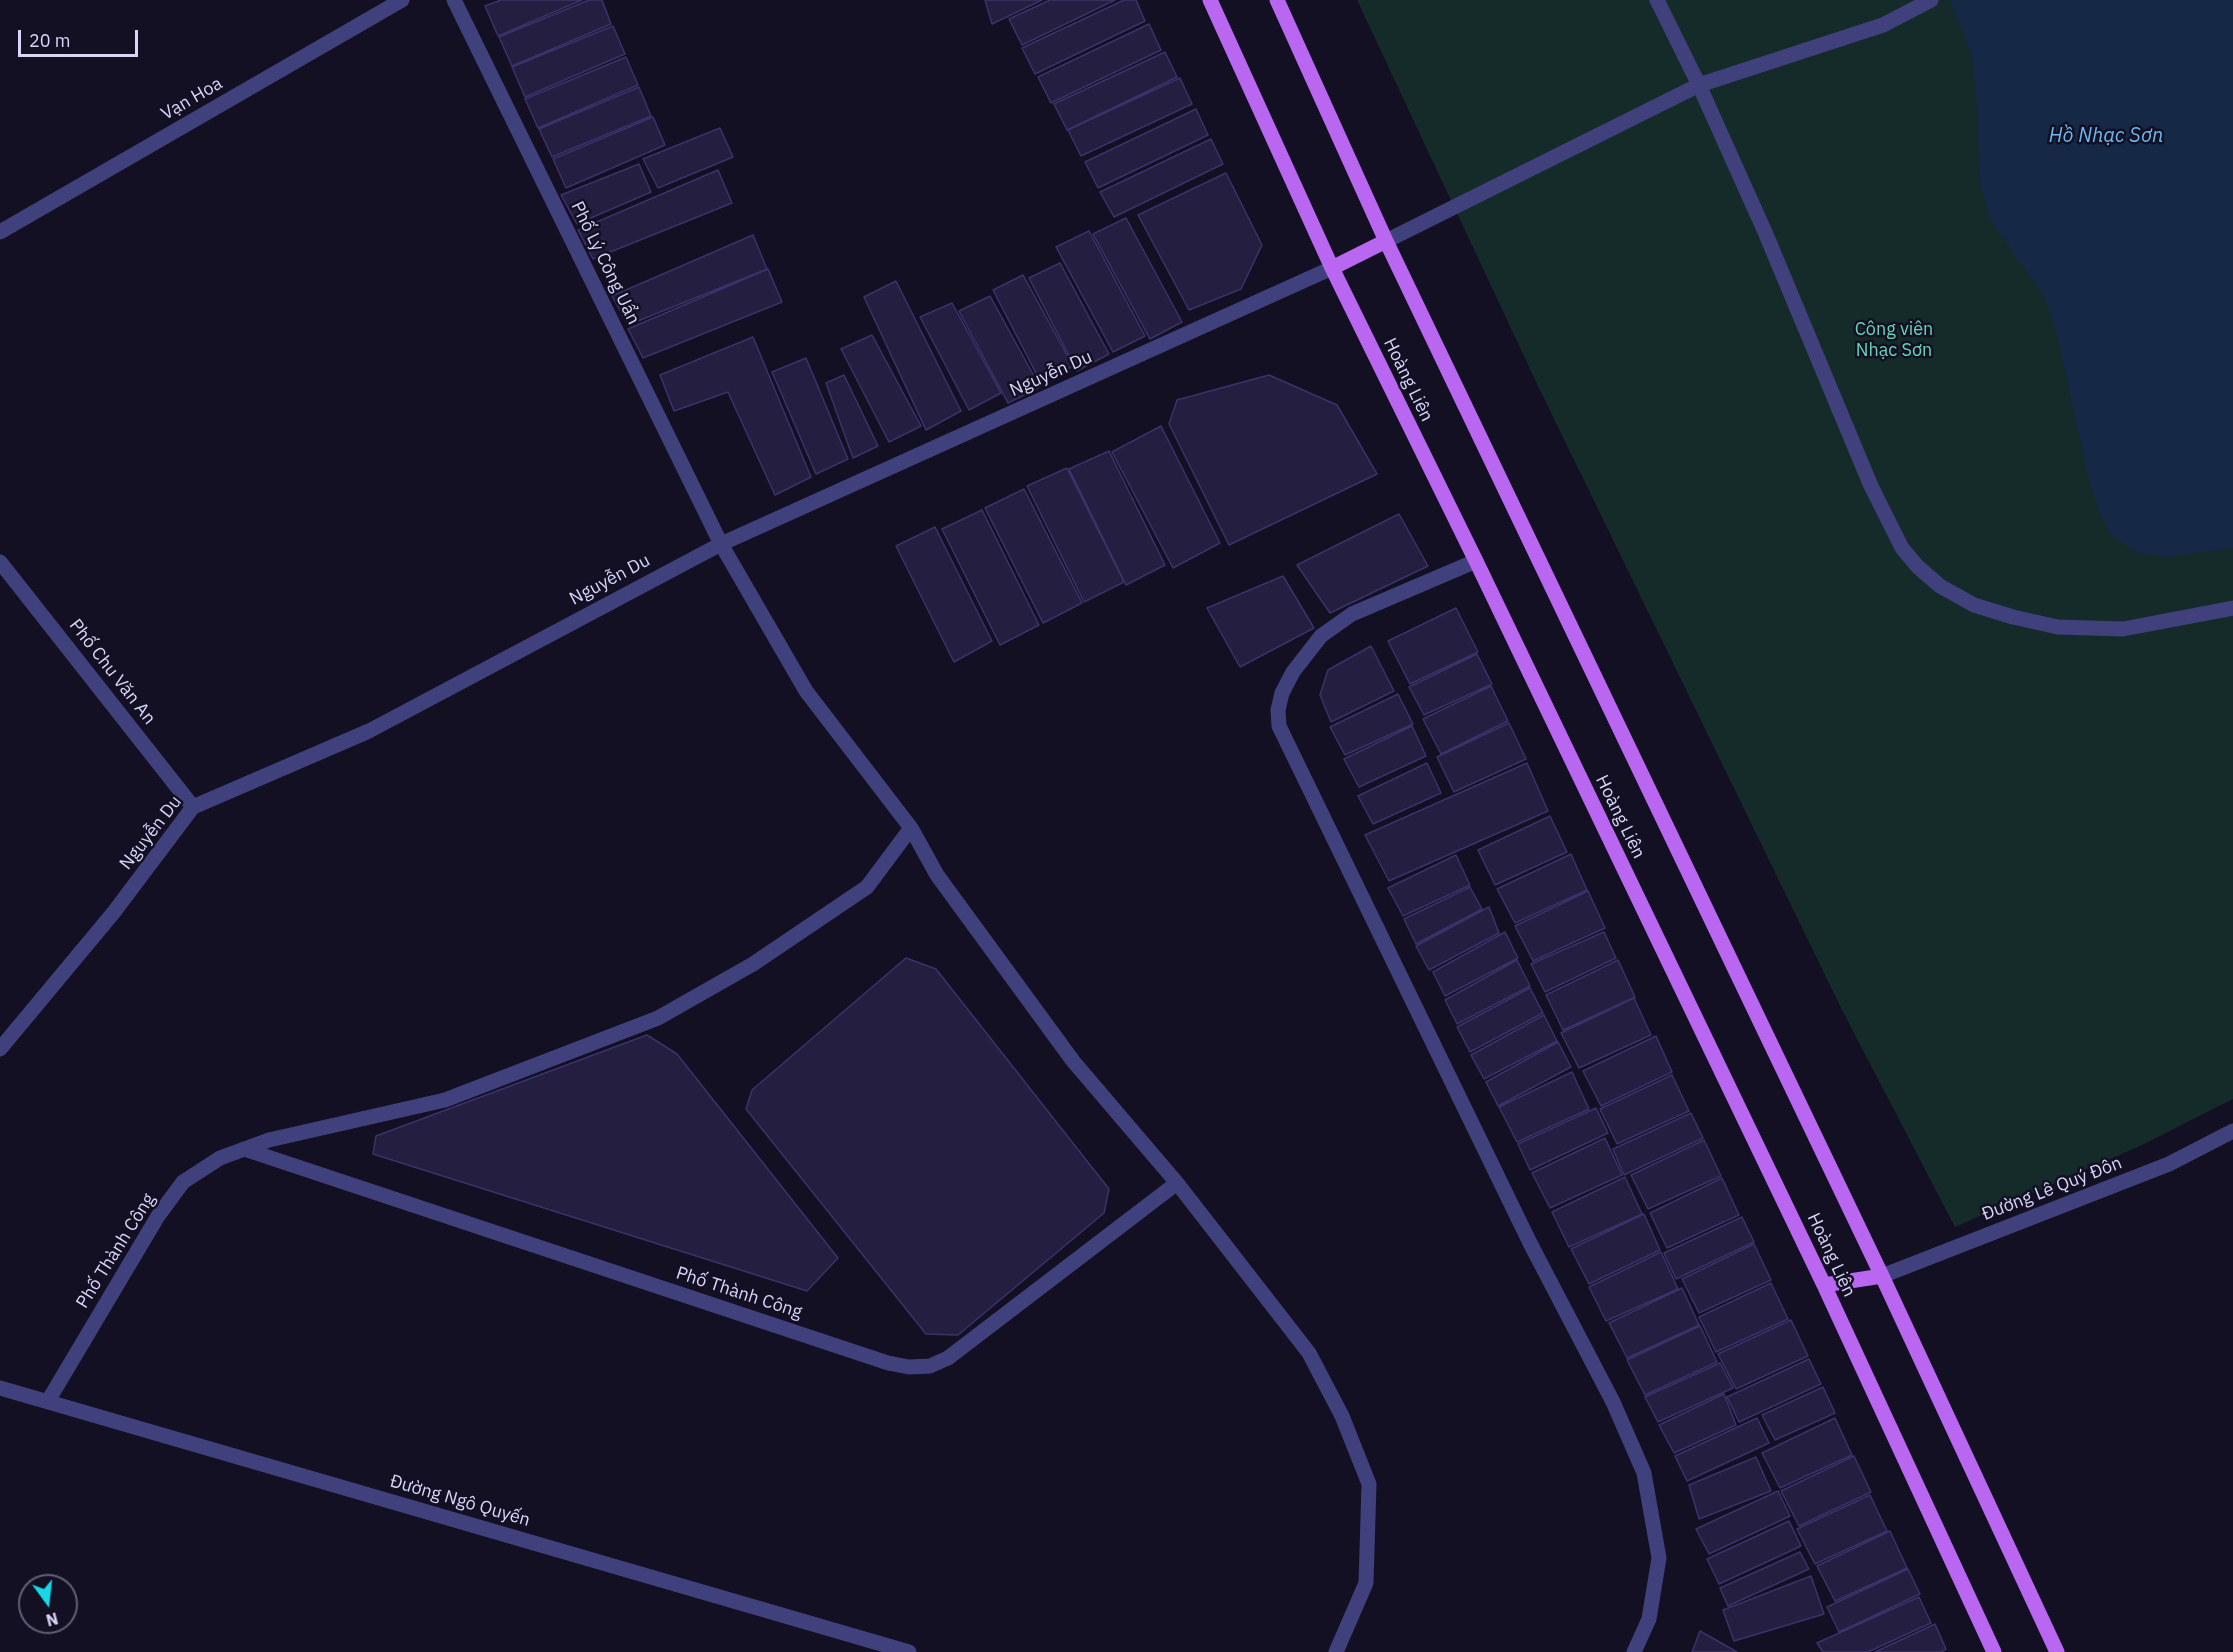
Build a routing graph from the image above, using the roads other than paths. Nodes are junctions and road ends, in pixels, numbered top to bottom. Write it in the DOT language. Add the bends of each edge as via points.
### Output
graph roads {
  1 [pos="402,0"];
  2 [pos="454,0"];
  3 [pos="1210,0"];
  4 [pos="1277,0"];
  5 [pos="1656,0"];
  6 [pos="1931,0"];
  7 [pos="1700,85"];
  8 [pos="0,232"];
  9 [pos="1386,241"];
  10 [pos="1332,268"];
  11 [pos="721,544"];
  12 [pos="1476,561"];
  13 [pos="0,562"];
  14 [pos="2233,608"];
  15 [pos="193,807"];
  16 [pos="911,828"];
  17 [pos="0,1049"];
  18 [pos="2233,1131"];
  19 [pos="244,1149"];
  20 [pos="1177,1184"];
  21 [pos="1882,1276"];
  22 [pos="1824,1285"];
  23 [pos="0,1388"];
  24 [pos="48,1401"];
  25 [pos="909,1652"];
  26 [pos="1336,1652"];
  27 [pos="1634,1652"];
  28 [pos="1994,1652"];
  29 [pos="2057,1652"];
  1 -- 8 [label="street, Vạn Hoa"];
  2 -- 11 [label="street, Phố Lý Công Uẩn"];
  3 -- 10 [label="main road, Hoàng Liên"];
  4 -- 9 [label="main road, Hoàng Liên"];
  5 -- 7 [label="street"];
  6 -- 7 [label="street" via="1883,25"];
  7 -- 9 [label="street"];
  7 -- 14 [label="street" via="1871,486 1902,548 1918,567 1940,586 1974,605 2058,627 2123,629"];
  9 -- 10 [label="main road"];
  9 -- 21 [label="main road, Hoàng Liên"];
  10 -- 11 [label="street, Nguyễn Du"];
  10 -- 12 [label="main road, Hoàng Liên"];
  11 -- 15 [label="street, Nguyễn Du" via="369,731"];
  11 -- 16 [label="street, Phố Lý Công Uẩn" via="807,691"];
  12 -- 22 [label="main road, Hoàng Liên"];
  12 -- 27 [label="street" via="1352,614 1321,636 1282,693 1279,726 1530,1244 1613,1402 1644,1473 1659,1558 1649,1619"];
  13 -- 15 [label="street, Phố Chu Văn An"];
  15 -- 17 [label="street, Nguyễn Du" via="114,912"];
  16 -- 19 [label="street, Phố Thành Công" via="867,887 753,964 658,1018 445,1100"];
  16 -- 20 [label="street, Phố Lý Công Uẩn" via="937,874 1073,1061"];
  18 -- 21 [label="street, Đường Lê Quý Đôn" via="2169,1164"];
  19 -- 20 [label="street, Phố Thành Công" via="909,1368 930,1366 948,1358"];
  19 -- 24 [label="street, Phố Thành Công" via="220,1158 183,1182 158,1216"];
  20 -- 26 [label="street, Phố Lý Công Uẩn" via="1309,1353 1342,1416 1369,1484 1366,1583"];
  21 -- 22 [label="main road"];
  21 -- 29 [label="main road, Hoàng Liên"];
  22 -- 28 [label="main road, Hoàng Liên"];
  23 -- 24 [label="street, Đường Ngô Quyến"];
  24 -- 25 [label="street, Đường Ngô Quyến"];
}
